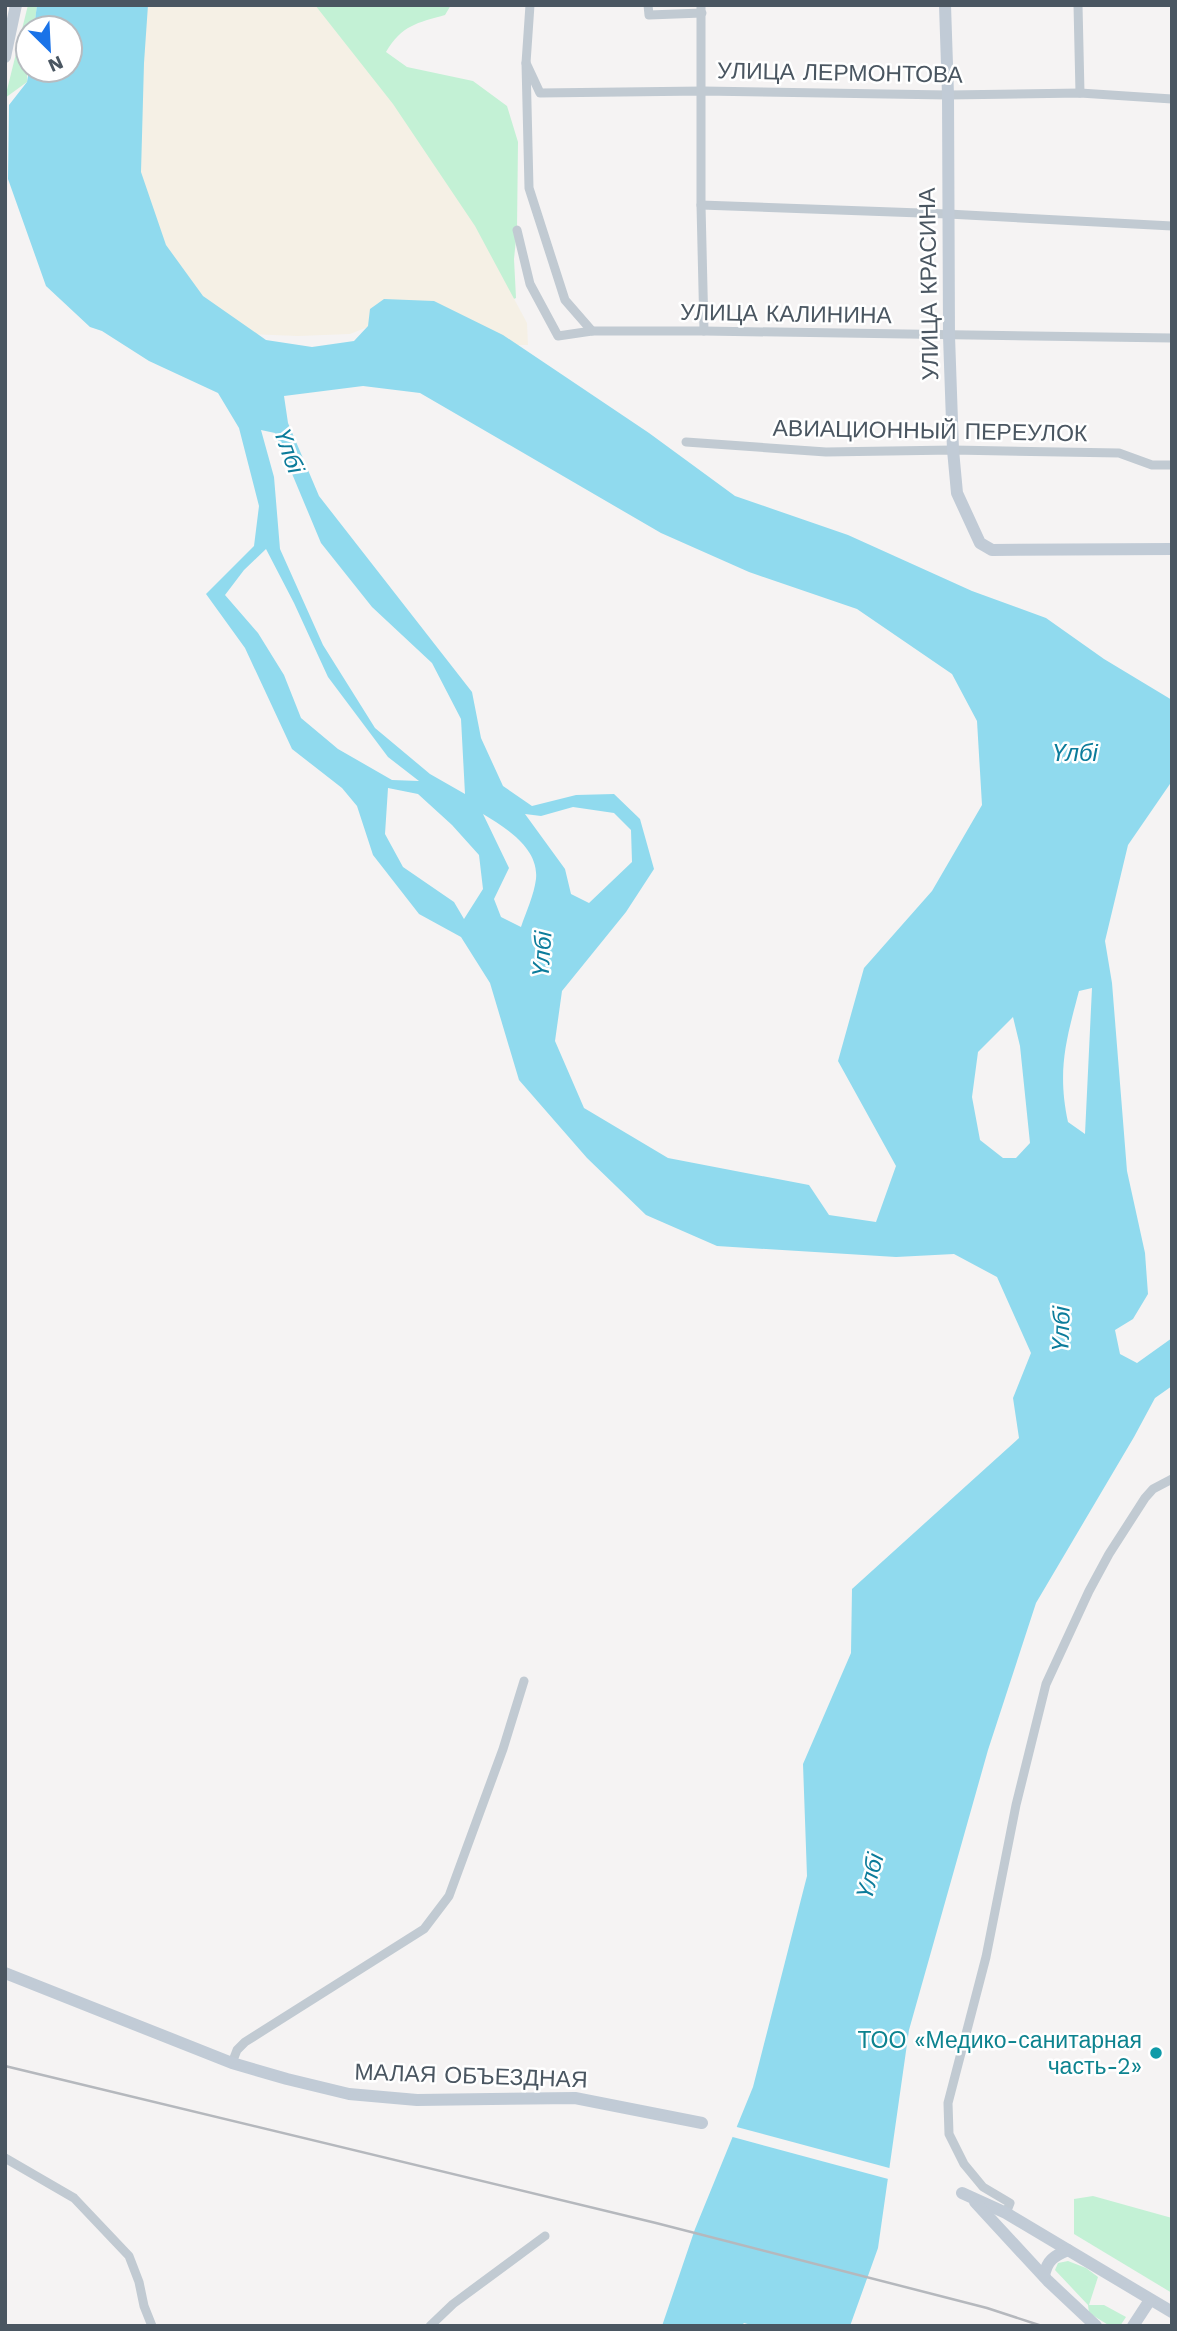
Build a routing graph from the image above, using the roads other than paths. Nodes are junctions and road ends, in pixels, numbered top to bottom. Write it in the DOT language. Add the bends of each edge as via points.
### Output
graph roads {
  1 [pos="16,5"];
  2 [pos="530,5"];
  3 [pos="649,5"];
  4 [pos="945,5"];
  5 [pos="1078,5"];
  6 [pos="701,9"];
  7 [pos="5,57"];
  8 [pos="526,63"];
  9 [pos="702,91"];
  10 [pos="1080,93"];
  11 [pos="948,94"];
  12 [pos="1172,99"];
  13 [pos="701,205"];
  14 [pos="948,214"];
  15 [pos="1172,226"];
  16 [pos="517,229"];
  17 [pos="592,331"];
  18 [pos="705,331"];
  19 [pos="949,336"];
  20 [pos="1172,338"];
  21 [pos="686,442"];
  22 [pos="953,450"];
  23 [pos="1172,465"];
  24 [pos="1172,549"];
  25 [pos="1172,1479"];
  26 [pos="524,1681"];
  27 [pos="5,1973"];
  28 [pos="232,2063"];
  29 [pos="702,2123"];
  30 [pos="5,2158"];
  31 [pos="1006,2213"];
  32 [pos="545,2236"];
  33 [pos="1068,2250"];
  34 [pos="1044,2276"];
  35 [pos="1150,2301"];
  36 [pos="1172,2312"];
  37 [pos="152,2326"];
  38 [pos="430,2326"];
  39 [pos="1096,2326"];
  40 [pos="1133,2326"];
  1 -- 7 [label="main road"];
  2 -- 8 [label="street"];
  3 -- 6 [label="street" via="649,15"];
  4 -- 11 [label="main road, УЛИЦА КРАСИНА"];
  5 -- 10 [label="street"];
  6 -- 9 [label="street"];
  8 -- 9 [label="street, УЛИЦА ЛЕРМОНТОВА" via="540,93"];
  8 -- 17 [label="street" via="529,188 565,300"];
  9 -- 11 [label="street, УЛИЦА ЛЕРМОНТОВА"];
  9 -- 13 [label="street"];
  10 -- 11 [label="street, УЛИЦА ЛЕРМОНТОВА"];
  10 -- 12 [label="street, УЛИЦА ЛЕРМОНТОВА"];
  11 -- 14 [label="main road, УЛИЦА КРАСИНА"];
  13 -- 14 [label="street"];
  13 -- 18 [label="street"];
  14 -- 15 [label="street"];
  14 -- 19 [label="main road, УЛИЦА КРАСИНА"];
  16 -- 17 [label="street, УЛИЦА КАЛИНИНА" via="530,284 558,336"];
  17 -- 18 [label="street, УЛИЦА КАЛИНИНА"];
  18 -- 19 [label="street, УЛИЦА КАЛИНИНА"];
  19 -- 20 [label="street, УЛИЦА КАЛИНИНА"];
  19 -- 22 [label="main road, УЛИЦА КРАСИНА"];
  21 -- 22 [label="street, АВИАЦИОННЫЙ ПЕРЕУЛОК" via="826,452"];
  22 -- 23 [label="street, АВИАЦИОННЫЙ ПЕРЕУЛОК" via="1119,453 1152,465"];
  22 -- 24 [label="main road, УЛИЦА КРАСИНА" via="957,494 980,543 992,550"];
  25 -- 31 [label="street" via="1153,1489 1140,1505 1089,1591 1046,1684 986,1957 948,2103 948,2134 983,2187 1010,2203"];
  26 -- 28 [label="street" via="449,1896 424,1929 245,2042"];
  27 -- 28 [label="main road, МАЛАЯ ОБЪЕЗДНАЯ"];
  28 -- 29 [label="main road, МАЛАЯ ОБЪЕЗДНАЯ" via="349,2094 417,2100 575,2098"];
  30 -- 37 [label="street" via="74,2198 129,2256"];
  31 -- 33 [label="main road"];
  31 -- 34 [label="main road" via="966,2195"];
  32 -- 38 [label="street"];
  33 -- 34 [label="main road" via="1046,2264"];
  33 -- 35 [label="main road"];
  34 -- 39 [label="main road"];
  35 -- 36 [label="main road"];
  35 -- 40 [label="main road"];
}
